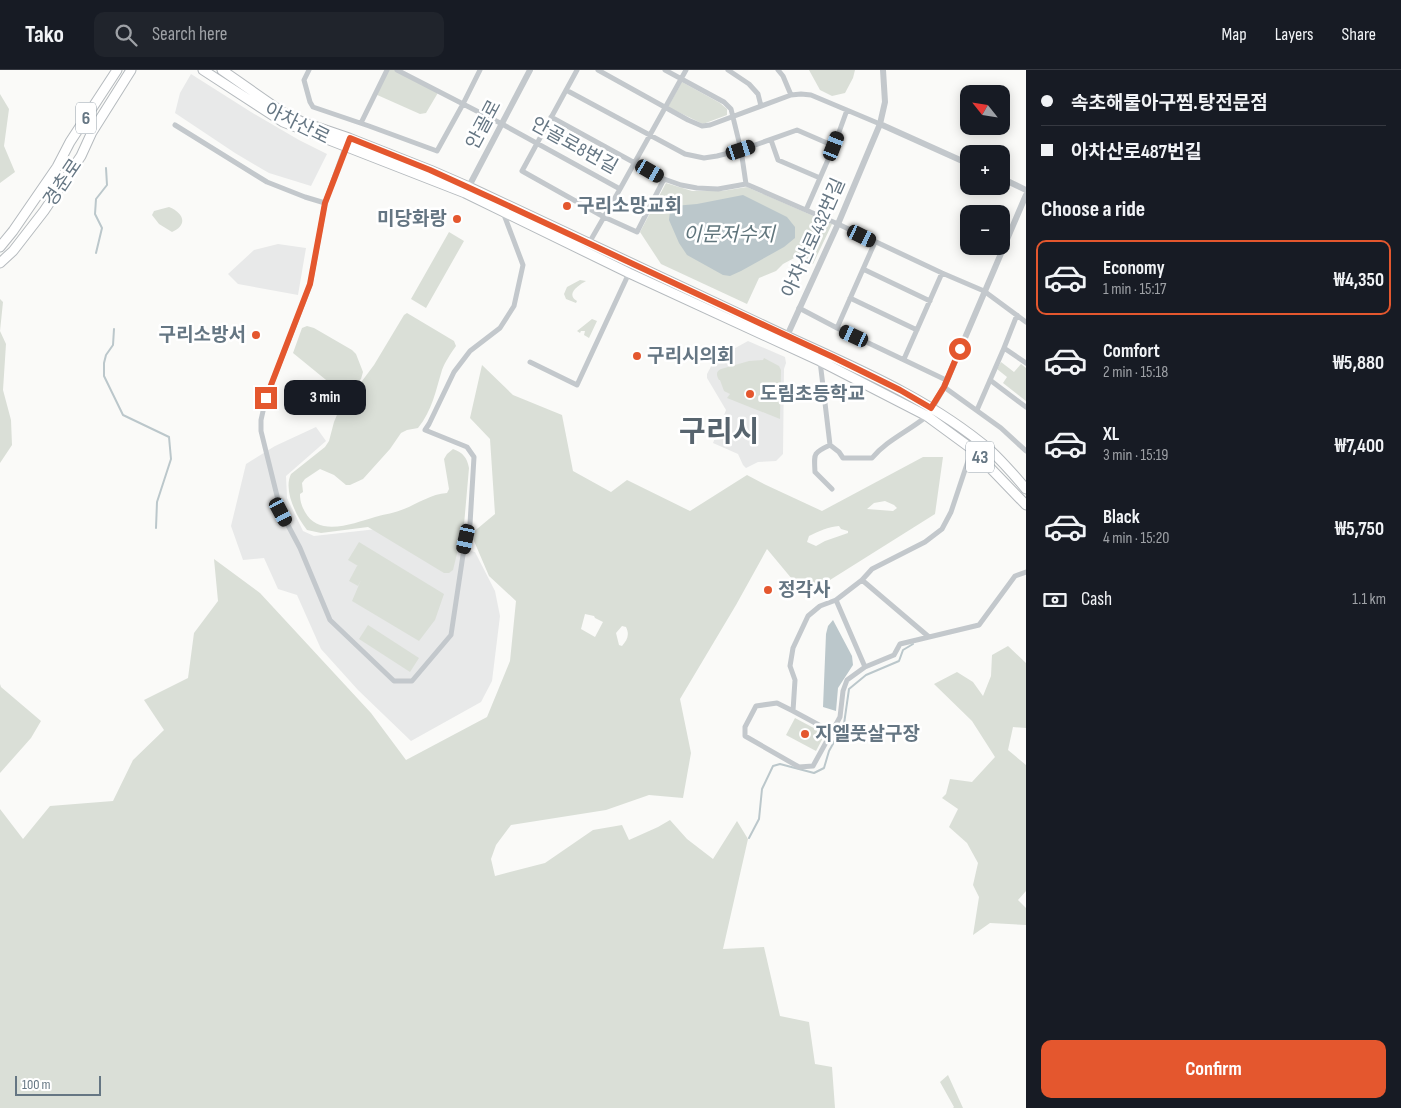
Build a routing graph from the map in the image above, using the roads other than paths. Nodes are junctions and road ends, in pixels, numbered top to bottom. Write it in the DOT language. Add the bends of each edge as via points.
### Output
graph roads {
  1 [pos="117,70"];
  2 [pos="131,70"];
  3 [pos="203,70"];
  4 [pos="222,70"];
  5 [pos="310,70"];
  6 [pos="387,70"];
  7 [pos="397,70"];
  8 [pos="480,70"];
  9 [pos="530,70"];
  10 [pos="577,70"];
  11 [pos="598,70"];
  12 [pos="665,70"];
  13 [pos="686,70"];
  14 [pos="728,70"];
  15 [pos="778,70"];
  16 [pos="883,70"];
  17 [pos="681,79"];
  18 [pos="566,90"];
  19 [pos="791,95"];
  20 [pos="463,104"];
  21 [pos="761,106"];
  22 [pos="665,107"];
  23 [pos="847,110"];
  24 [pos="732,116"];
  25 [pos="551,117"];
  26 [pos="361,123"];
  27 [pos="502,124"];
  28 [pos="880,124"];
  29 [pos="175,125"];
  30 [pos="649,136"];
  31 [pos="350,138"];
  32 [pos="771,140"];
  33 [pos="537,143"];
  34 [pos="834,146"];
  35 [pos="345,147"];
  36 [pos="741,150"];
  37 [pos="960,160"];
  38 [pos="634,162"];
  39 [pos="820,178"];
  40 [pos="664,179"];
  41 [pos="1010,182"];
  42 [pos="746,184"];
  43 [pos="620,188"];
  44 [pos="467,190"];
  45 [pos="1026,190"];
  46 [pos="1026,195"];
  47 [pos="325,203"];
  48 [pos="806,210"];
  49 [pos="503,212"];
  50 [pos="604,217"];
  51 [pos="838,224"];
  52 [pos="875,242"];
  53 [pos="589,243"];
  54 [pos="0,247"];
  55 [pos="0,263"];
  56 [pos="863,270"];
  57 [pos="629,273"];
  58 [pos="942,273"];
  59 [pos="984,291"];
  60 [pos="850,298"];
  61 [pos="930,301"];
  62 [pos="799,308"];
  63 [pos="1017,315"];
  64 [pos="1026,322"];
  65 [pos="837,328"];
  66 [pos="917,330"];
  67 [pos="787,336"];
  68 [pos="1004,348"];
  69 [pos="904,360"];
  70 [pos="820,361"];
  71 [pos="530,362"];
  72 [pos="1026,363"];
  73 [pos="990,380"];
  74 [pos="945,384"];
  75 [pos="1026,407"];
  76 [pos="977,410"];
  77 [pos="929,412"];
  78 [pos="830,445"];
  79 [pos="972,449"];
  80 [pos="1026,451"];
  81 [pos="832,489"];
  82 [pos="1026,489"];
  83 [pos="1026,505"];
  84 [pos="1026,572"];
  85 [pos="862,580"];
  86 [pos="836,600"];
  87 [pos="929,637"];
  88 [pos="865,667"];
  89 [pos="793,711"];
  90 [pos="832,732"];
  1 -- 54 [label="main road, 경춘로 / 6" via="57,167"];
  2 -- 55 [label="main road, 경춘로" via="44,212 18,246"];
  3 -- 35 [label="main road, 아차산로 / 43" via="283,122"];
  4 -- 31 [label="main road, 아차산로 / 43" via="282,112"];
  5 -- 26 [label="street" via="304,80 313,107"];
  6 -- 26 [label="street"];
  7 -- 20 [label="street, 안골로8번길"];
  8 -- 20 [label="street"];
  9 -- 27 [label="street, 안골로"];
  10 -- 18 [label="street"];
  11 -- 22 [label="street"];
  12 -- 17 [label="street"];
  13 -- 17 [label="street"];
  14 -- 21 [label="street" via="749,84 758,94"];
  15 -- 19 [label="street"];
  16 -- 28 [label="street, 아차산로432번길" via="885,102"];
  17 -- 22 [label="street"];
  17 -- 24 [label="street" via="724,102 731,109"];
  18 -- 25 [label="street"];
  18 -- 30 [label="street"];
  19 -- 21 [label="street"];
  19 -- 23 [label="street" via="811,95"];
  20 -- 26 [label="street" via="438,151"];
  20 -- 27 [label="street, 안골로8번길"];
  21 -- 24 [label="street"];
  22 -- 24 [label="street" via="702,126"];
  22 -- 30 [label="street"];
  23 -- 28 [label="street"];
  23 -- 34 [label="street"];
  24 -- 36 [label="street"];
  25 -- 33 [label="street"];
  25 -- 38 [label="street, 안골로8번길"];
  27 -- 33 [label="street, 안골로8번길"];
  27 -- 44 [label="street, 안골로"];
  28 -- 37 [label="street"];
  28 -- 51 [label="street, 아차산로432번길"];
  29 -- 47 [label="street" via="267,182"];
  30 -- 36 [label="street" via="685,154 704,158"];
  30 -- 38 [label="street"];
  31 -- 35 [label="street"];
  31 -- 44 [label="main road, 아차산로 / 43"];
  32 -- 34 [label="street" via="797,130"];
  32 -- 36 [label="street"];
  32 -- 39 [label="street" via="778,160"];
  33 -- 43 [label="street, 안골로8번길"];
  33 -- 50 [label="street" via="522,171"];
  34 -- 39 [label="street"];
  35 -- 44 [label="main road, 아차산로 / 43"];
  35 -- 47 [label="street"];
  36 -- 42 [label="street"];
  38 -- 40 [label="street, 안골로8번길"];
  38 -- 43 [label="street"];
  39 -- 48 [label="street"];
  40 -- 42 [label="street" via="697,188 718,189"];
  40 -- 50 [label="street" via="636,232"];
  41 -- 45 [label="street"];
  42 -- 48 [label="street"];
  43 -- 50 [label="street, 안골로8번길"];
  44 -- 49 [label="main road, 아차산로 / 43"];
  44 -- 53 [label="main road, 아차산로 / 43"];
  46 -- 59 [label="street"];
  47 -- 49 [label="street" via="310,284 266,398 262,431 281,512 330,620 394,681 412,681 451,635 470,524 474,457 467,447 425,430 454,372 470,351 500,328 514,306 523,265"];
  48 -- 51 [label="street"];
  49 -- 57 [label="main road, 아차산로 / 43"];
  50 -- 53 [label="street, 안골로8번길"];
  51 -- 52 [label="street"];
  51 -- 62 [label="street, 아차산로432번길"];
  52 -- 56 [label="street"];
  52 -- 58 [label="street"];
  53 -- 67 [label="main road, 아차산로 / 43"];
  56 -- 60 [label="street"];
  56 -- 61 [label="street"];
  57 -- 70 [label="main road, 아차산로 / 43"];
  57 -- 71 [label="street" via="577,385"];
  58 -- 59 [label="street"];
  58 -- 61 [label="street"];
  59 -- 63 [label="street"];
  59 -- 74 [label="street"];
  60 -- 65 [label="street"];
  60 -- 66 [label="street"];
  61 -- 66 [label="street"];
  62 -- 65 [label="street"];
  62 -- 67 [label="street, 아차산로432번길"];
  63 -- 64 [label="street"];
  63 -- 68 [label="street"];
  65 -- 69 [label="street"];
  66 -- 69 [label="street"];
  67 -- 77 [label="main road, 아차산로 / 43" via="900,390"];
  68 -- 72 [label="street"];
  68 -- 73 [label="street"];
  69 -- 74 [label="street"];
  70 -- 77 [label="main road, 아차산로 / 43"];
  70 -- 78 [label="street"];
  73 -- 75 [label="street"];
  73 -- 76 [label="street"];
  74 -- 76 [label="street"];
  74 -- 77 [label="street"];
  76 -- 80 [label="street"];
  77 -- 78 [label="street" via="915,426 880,448 872,458 843,458"];
  77 -- 79 [label="main road, 아차산로 / 43"];
  77 -- 82 [label="main road, 아차산로 / 43" via="962,429 991,451"];
  78 -- 81 [label="street" via="818,450 814,456 815,472"];
  79 -- 83 [label="main road, 아차산로 / 43"];
  79 -- 85 [label="street" via="952,512 942,529 925,542 872,569"];
  84 -- 87 [label="street" via="1016,576 979,626"];
  85 -- 86 [label="street"];
  85 -- 87 [label="street"];
  86 -- 88 [label="street"];
  86 -- 89 [label="street" via="820,606 808,616 792,648"];
  87 -- 88 [label="street" via="900,644 894,655"];
  88 -- 90 [label="street" via="847,680 840,717"];
  89 -- 90 [label="street"];
  89 -- 90 [label="street" via="777,703 756,706 745,727 745,736 799,767 813,766"];
}
